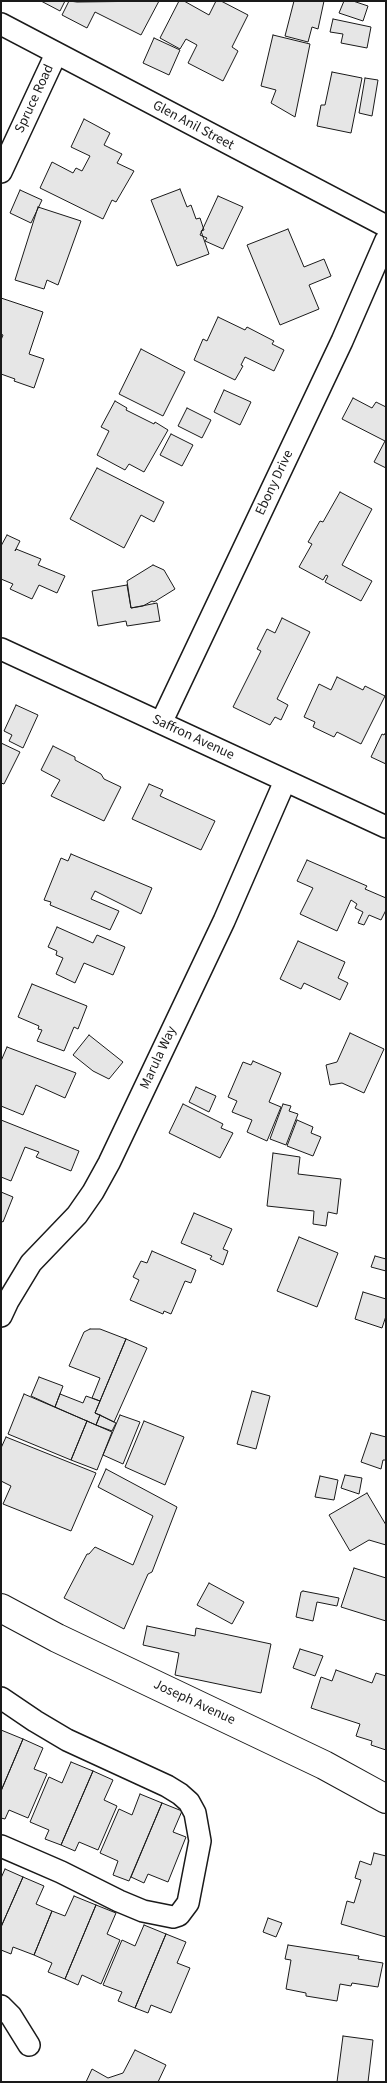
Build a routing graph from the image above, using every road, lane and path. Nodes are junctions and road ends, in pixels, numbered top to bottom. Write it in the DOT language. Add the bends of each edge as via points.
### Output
graph roads {
  1 [pos="1,24"];
  2 [pos="56,54"];
  3 [pos="1,172"];
  4 [pos="386,226"];
  5 [pos="386,240"];
  6 [pos="1,650"];
  7 [pos="161,723"];
  8 [pos="286,781"];
  9 [pos="386,827"];
  10 [pos="1,1316"];
  11 [pos="1,1608"];
  12 [pos="1,1698"];
  13 [pos="386,1799"];
  14 [pos="1,1846"];
  15 [pos="1,2006"];
  16 [pos="29,2045"];
  1 -- 2 [label="street, Glen Anil Street"];
  2 -- 3 [label="street, Spruce Road"];
  2 -- 4 [label="street, Glen Anil Street"];
  5 -- 7 [label="street, Ebony Drive" via="342,341"];
  6 -- 7 [label="street, Saffron Avenue"];
  7 -- 8 [label="street, Saffron Avenue"];
  8 -- 9 [label="street, Saffron Avenue"];
  8 -- 10 [label="street, Marula Way" via="110,1163 77,1215 30,1263"];
  11 -- 13 [label="street, Joseph Avenue" via="57,1638 324,1764"];
  12 -- 14 [label="street" via="67,1740 180,1794 195,1813 200,1841 188,1903 179,1915 173,1917 143,1911"];
  15 -- 16 [label="street"];
}
